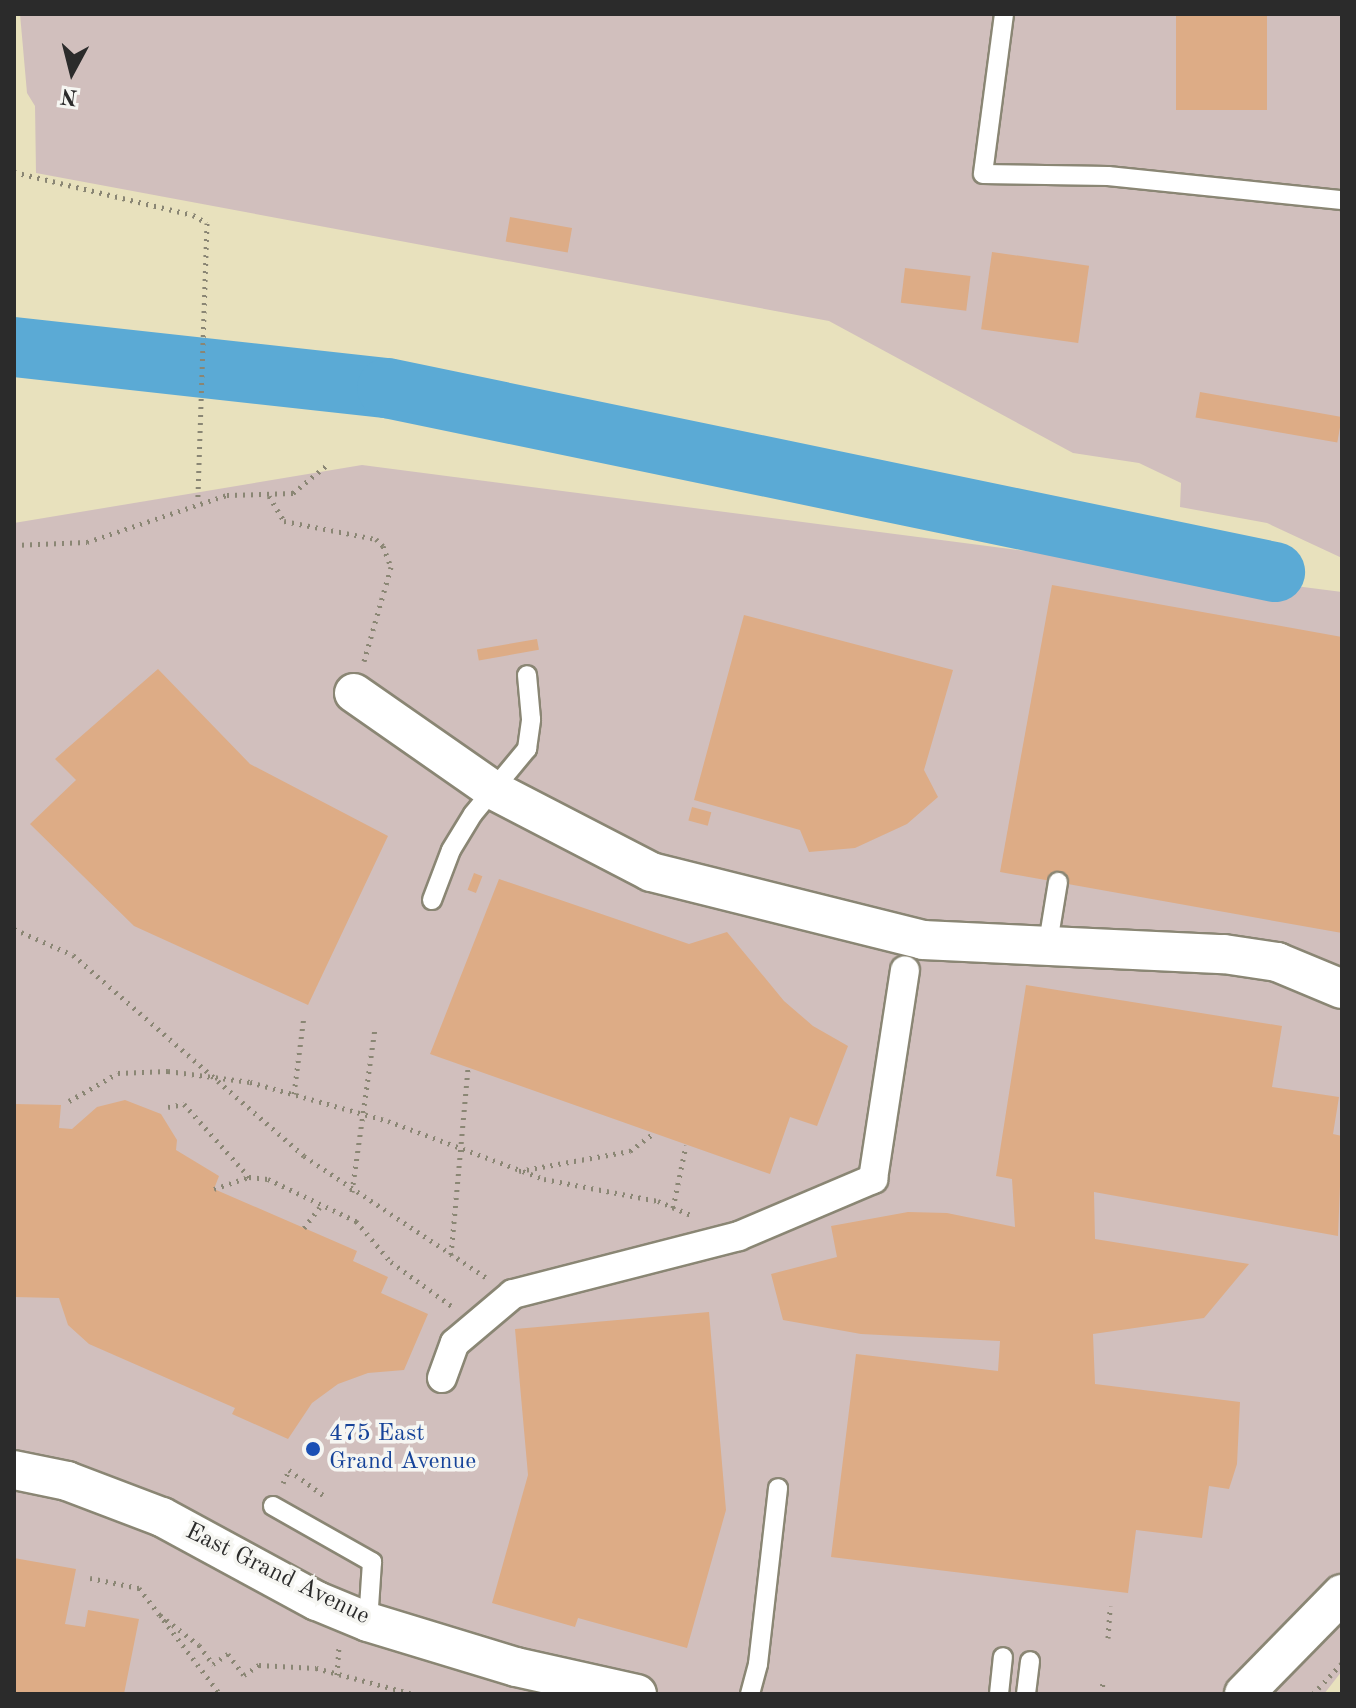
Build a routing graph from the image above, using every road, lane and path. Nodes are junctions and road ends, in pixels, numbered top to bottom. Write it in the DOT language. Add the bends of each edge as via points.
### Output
graph roads {
  1 [pos="1004,14"];
  2 [pos="14,172"];
  3 [pos="1342,200"];
  4 [pos="328,464"];
  5 [pos="269,496"];
  6 [pos="198,500"];
  7 [pos="14,545"];
  8 [pos="527,675"];
  9 [pos="354,693"];
  10 [pos="493,790"];
  11 [pos="1058,882"];
  12 [pos="432,900"];
  13 [pos="14,929"];
  14 [pos="1047,949"];
  15 [pos="905,970"];
  16 [pos="1342,989"];
  17 [pos="304,1016"];
  18 [pos="375,1028"];
  19 [pos="468,1067"];
  20 [pos="294,1094"];
  21 [pos="69,1101"];
  22 [pos="168,1107"];
  23 [pos="654,1133"];
  24 [pos="686,1145"];
  25 [pos="518,1171"];
  26 [pos="249,1177"];
  27 [pos="214,1189"];
  28 [pos="352,1192"];
  29 [pos="320,1207"];
  30 [pos="673,1208"];
  31 [pos="699,1218"];
  32 [pos="304,1228"];
  33 [pos="451,1255"];
  34 [pos="513,1294"];
  35 [pos="468,1332"];
  36 [pos="442,1378"];
  37 [pos="14,1470"];
  38 [pos="283,1484"];
  39 [pos="778,1488"];
  40 [pos="323,1495"];
  41 [pos="273,1506"];
  42 [pos="90,1578"];
  43 [pos="1342,1594"];
  44 [pos="1110,1606"];
  45 [pos="160,1615"];
  46 [pos="368,1622"];
  47 [pos="1108,1638"];
  48 [pos="1003,1657"];
  49 [pos="1030,1661"];
  50 [pos="1342,1663"];
  51 [pos="1103,1680"];
  52 [pos="220,1694"];
  53 [pos="413,1694"];
  54 [pos="637,1694"];
  55 [pos="750,1694"];
  56 [pos="999,1694"];
  57 [pos="1026,1694"];
  58 [pos="1102,1694"];
  59 [pos="1244,1694"];
  60 [pos="1313,1694"];
  1 -- 3 [label="lane" via="983,174 1108,176"];
  2 -- 6 [label="path" via="193,215 207,223"];
  4 -- 5 [label="path" via="306,488"];
  5 -- 6 [label="path"];
  5 -- 9 [label="path" via="284,521 376,539 388,556 386,589"];
  6 -- 7 [label="path" via="87,542"];
  8 -- 10 [label="lane" via="527,749"];
  9 -- 10 [label="street"];
  10 -- 12 [label="lane" via="451,850"];
  10 -- 14 [label="street" via="651,872 923,940"];
  11 -- 14 [label="lane"];
  13 -- 28 [label="path" via="63,950 97,973 258,1119"];
  14 -- 16 [label="street" via="1224,954 1277,962"];
  15 -- 34 [label="street" via="873,1179 739,1236"];
  17 -- 20 [label="path"];
  18 -- 28 [label="path"];
  19 -- 33 [label="path"];
  20 -- 21 [label="path" via="168,1071 118,1073"];
  20 -- 25 [label="path" via="388,1121"];
  22 -- 26 [label="path" via="184,1104"];
  23 -- 25 [label="path" via="630,1151"];
  24 -- 30 [label="path"];
  25 -- 30 [label="path"];
  26 -- 27 [label="path"];
  26 -- 29 [label="path" via="268,1179"];
  28 -- 33 [label="path"];
  29 -- 32 [label="path"];
  29 -- 35 [label="path" via="356,1221 420,1287 450,1302"];
  30 -- 31 [label="path"];
  33 -- 34 [label="path"];
  34 -- 35 [label="street"];
  35 -- 36 [label="street" via="455,1343"];
  37 -- 46 [label="street, East Grand Avenue" via="67,1481 162,1517 317,1601"];
  38 -- 40 [label="path" via="289,1470"];
  39 -- 55 [label="lane"];
  41 -- 46 [label="lane" via="372,1562"];
  42 -- 45 [label="path" via="139,1588"];
  43 -- 59 [label="street"];
  44 -- 47 [label="path"];
  45 -- 52 [label="path"];
  45 -- 53 [label="path" via="199,1645 213,1664 228,1654 244,1675 259,1665 316,1668"];
  46 -- 54 [label="street, East Grand Avenue" via="516,1667"];
  48 -- 56 [label="lane"];
  49 -- 57 [label="lane"];
  50 -- 60 [label="path"];
  51 -- 58 [label="path"];
}
